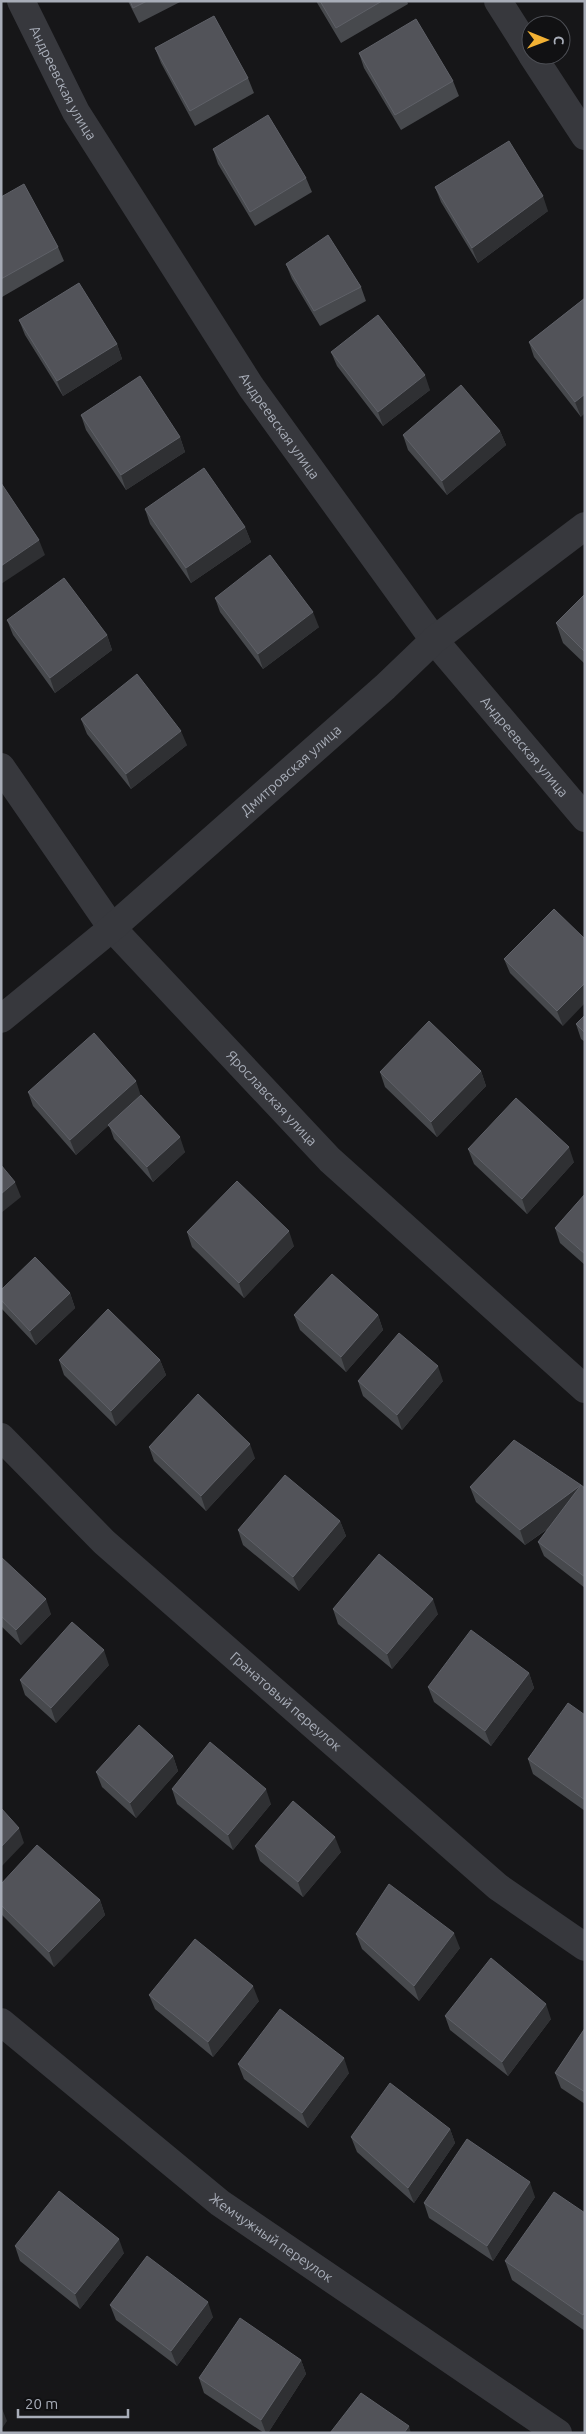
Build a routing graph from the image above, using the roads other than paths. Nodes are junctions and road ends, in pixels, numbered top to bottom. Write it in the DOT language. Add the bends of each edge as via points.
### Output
graph roads {
  1 [pos="21,1"];
  2 [pos="498,1"];
  3 [pos="521,37"];
  4 [pos="539,65"];
  5 [pos="585,136"];
  6 [pos="585,526"];
  7 [pos="434,640"];
  8 [pos="1,767"];
  9 [pos="585,818"];
  10 [pos="112,928"];
  11 [pos="1,1019"];
  12 [pos="585,1390"];
  13 [pos="1,1437"];
  14 [pos="585,1947"];
  15 [pos="1,2022"];
  16 [pos="558,2433"];
  1 -- 7 [label="street, Андреевская улица" via="76,112 246,378"];
  2 -- 3 [label="street"];
  4 -- 5 [label="street"];
  6 -- 7 [label="street, Дмитровская улица"];
  7 -- 9 [label="street, Андреевская улица"];
  7 -- 10 [label="street, Дмитровская улица"];
  8 -- 10 [label="street, Ярославская улица"];
  10 -- 11 [label="street, Дмитровская улица"];
  10 -- 12 [label="street, Ярославская улица" via="330,1160"];
  13 -- 14 [label="street, Гранатовый переулок" via="104,1542 498,1886"];
  15 -- 16 [label="street, Жемчужный переулок" via="220,2203"];
}
